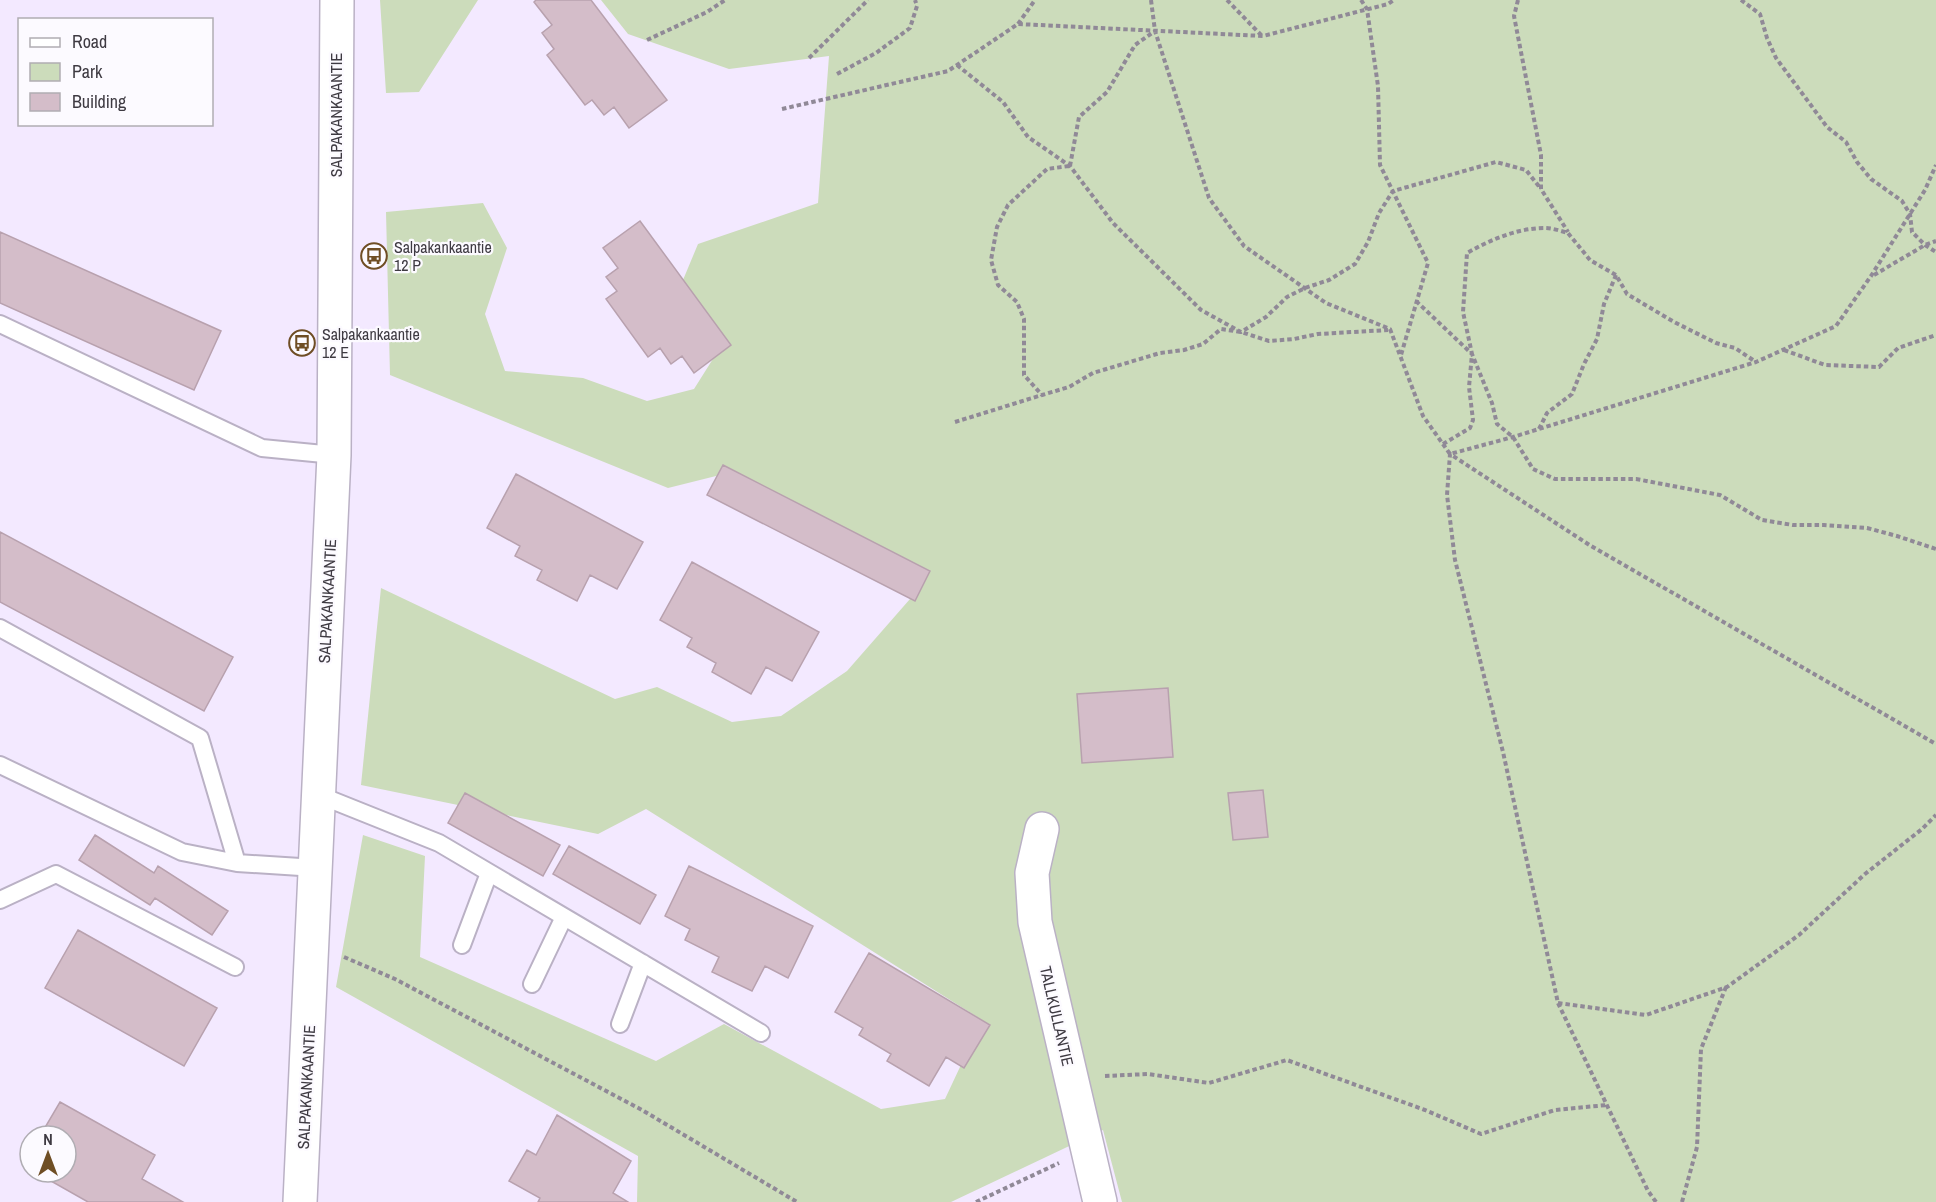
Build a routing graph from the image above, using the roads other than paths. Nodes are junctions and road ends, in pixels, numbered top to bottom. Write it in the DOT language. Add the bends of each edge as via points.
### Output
graph roads {
  1 [pos="337,0"];
  2 [pos="0,324"];
  3 [pos="333,455"];
  4 [pos="0,628"];
  5 [pos="0,765"];
  6 [pos="319,795"];
  7 [pos="1042,829"];
  8 [pos="237,863"];
  9 [pos="316,868"];
  10 [pos="489,873"];
  11 [pos="0,900"];
  12 [pos="564,917"];
  13 [pos="462,945"];
  14 [pos="643,963"];
  15 [pos="235,967"];
  16 [pos="532,984"];
  17 [pos="620,1024"];
  18 [pos="761,1033"];
  19 [pos="300,1202"];
  20 [pos="1100,1202"];
  1 -- 3 [label="street, SALPAKANKAANTIE"];
  2 -- 3 [label="lane" via="262,448"];
  3 -- 6 [label="street, SALPAKANKAANTIE"];
  4 -- 8 [label="lane" via="200,738"];
  5 -- 8 [label="lane" via="182,852"];
  6 -- 9 [label="street, SALPAKANKAANTIE"];
  6 -- 10 [label="lane" via="439,843"];
  7 -- 20 [label="street, TALLKULLANTIE" via="1032,873 1035,922"];
  8 -- 9 [label="lane"];
  9 -- 19 [label="street, SALPAKANKAANTIE"];
  10 -- 12 [label="lane"];
  10 -- 13 [label="lane"];
  11 -- 15 [label="lane" via="56,874"];
  12 -- 14 [label="lane"];
  12 -- 16 [label="lane"];
  14 -- 17 [label="lane"];
  14 -- 18 [label="lane"];
}
